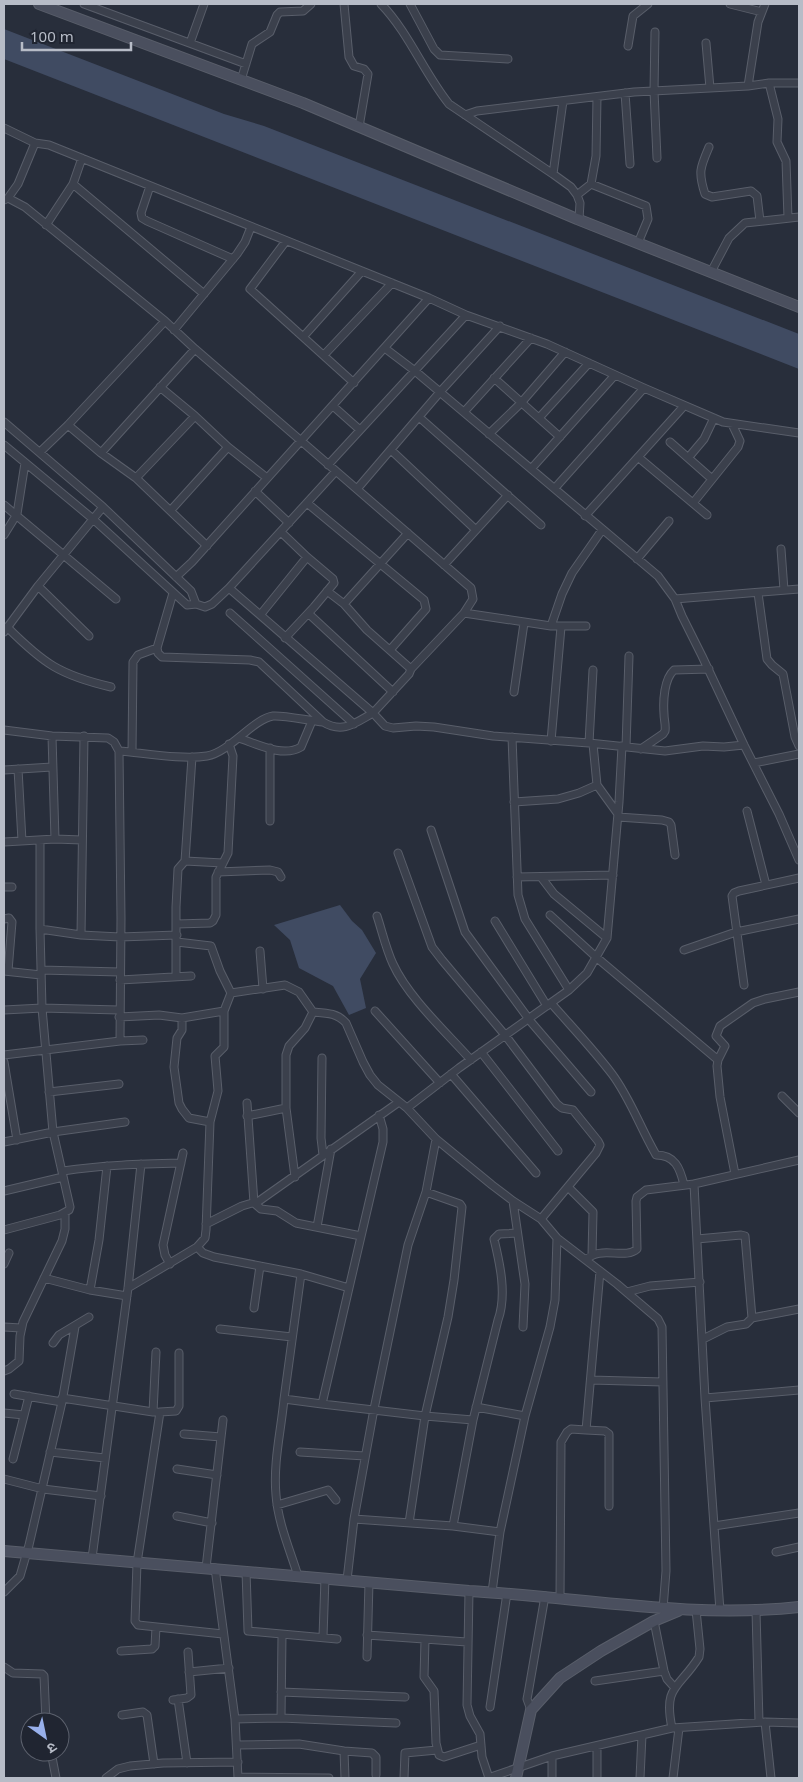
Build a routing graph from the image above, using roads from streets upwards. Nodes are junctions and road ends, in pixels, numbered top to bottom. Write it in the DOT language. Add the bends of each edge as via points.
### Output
graph roads {
  1 [pos="39,4"];
  2 [pos="84,4"];
  3 [pos="112,4"];
  4 [pos="204,4"];
  5 [pos="311,4"];
  6 [pos="344,4"];
  7 [pos="381,4"];
  8 [pos="410,4"];
  9 [pos="648,4"];
  10 [pos="730,4"];
  11 [pos="764,4"];
  12 [pos="762,12"];
  13 [pos="108,13"];
  14 [pos="655,32"];
  15 [pos="190,43"];
  16 [pos="706,43"];
  17 [pos="628,46"];
  18 [pos="508,59"];
  19 [pos="246,64"];
  20 [pos="241,80"];
  21 [pos="769,83"];
  22 [pos="799,83"];
  23 [pos="748,86"];
  24 [pos="710,88"];
  25 [pos="654,91"];
  26 [pos="625,93"];
  27 [pos="598,97"];
  28 [pos="563,101"];
  29 [pos="465,115"];
  30 [pos="359,127"];
  31 [pos="4,130"];
  32 [pos="35,143"];
  33 [pos="709,147"];
  34 [pos="82,158"];
  35 [pos="657,158"];
  36 [pos="630,164"];
  37 [pos="553,174"];
  38 [pos="73,184"];
  39 [pos="591,184"];
  40 [pos="150,186"];
  41 [pos="577,195"];
  42 [pos="6,199"];
  43 [pos="799,217"];
  44 [pos="788,218"];
  45 [pos="579,219"];
  46 [pos="760,221"];
  47 [pos="46,225"];
  48 [pos="252,227"];
  49 [pos="286,241"];
  50 [pos="638,243"];
  51 [pos="233,259"];
  52 [pos="362,271"];
  53 [pos="711,272"];
  54 [pos="392,283"];
  55 [pos="204,294"];
  56 [pos="429,298"];
  57 [pos="799,307"];
  58 [pos="466,315"];
  59 [pos="165,321"];
  60 [pos="500,326"];
  61 [pos="174,330"];
  62 [pos="303,337"];
  63 [pos="530,338"];
  64 [pos="195,349"];
  65 [pos="386,349"];
  66 [pos="566,352"];
  67 [pos="324,355"];
  68 [pos="589,363"];
  69 [pos="415,371"];
  70 [pos="615,375"];
  71 [pos="494,378"];
  72 [pos="354,383"];
  73 [pos="160,387"];
  74 [pos="644,388"];
  75 [pos="440,392"];
  76 [pos="521,403"];
  77 [pos="333,406"];
  78 [pos="684,406"];
  79 [pos="464,412"];
  80 [pos="194,416"];
  81 [pos="419,417"];
  82 [pos="539,418"];
  83 [pos="714,418"];
  84 [pos="4,422"];
  85 [pos="732,424"];
  86 [pos="68,425"];
  87 [pos="360,430"];
  88 [pos="799,433"];
  89 [pos="489,434"];
  90 [pos="560,437"];
  91 [pos="302,441"];
  92 [pos="670,442"];
  93 [pos="4,445"];
  94 [pos="228,447"];
  95 [pos="391,450"];
  96 [pos="40,452"];
  97 [pos="101,453"];
  98 [pos="638,457"];
  99 [pos="688,458"];
  100 [pos="25,463"];
  101 [pos="328,465"];
  102 [pos="531,469"];
  103 [pos="336,471"];
  104 [pos="136,478"];
  105 [pos="267,478"];
  106 [pos="712,480"];
  107 [pos="554,488"];
  108 [pos="358,489"];
  109 [pos="255,490"];
  110 [pos="508,495"];
  111 [pos="307,503"];
  112 [pos="693,503"];
  113 [pos="4,505"];
  114 [pos="103,507"];
  115 [pos="171,510"];
  116 [pos="17,514"];
  117 [pos="707,514"];
  118 [pos="585,516"];
  119 [pos="93,519"];
  120 [pos="669,521"];
  121 [pos="289,523"];
  122 [pos="542,525"];
  123 [pos="476,530"];
  124 [pos="602,530"];
  125 [pos="281,532"];
  126 [pos="408,533"];
  127 [pos="4,534"];
  128 [pos="206,546"];
  129 [pos="781,549"];
  130 [pos="63,555"];
  131 [pos="307,557"];
  132 [pos="637,559"];
  133 [pos="380,564"];
  134 [pos="444,565"];
  135 [pos="176,577"];
  136 [pos="38,586"];
  137 [pos="229,588"];
  138 [pos="799,589"];
  139 [pos="784,590"];
  140 [pos="328,591"];
  141 [pos="173,593"];
  142 [pos="758,593"];
  143 [pos="116,599"];
  144 [pos="675,599"];
  145 [pos="196,604"];
  146 [pos="344,604"];
  147 [pos="230,612"];
  148 [pos="464,613"];
  149 [pos="261,614"];
  150 [pos="309,614"];
  151 [pos="524,623"];
  152 [pos="551,626"];
  153 [pos="586,626"];
  154 [pos="561,627"];
  155 [pos="6,630"];
  156 [pos="88,636"];
  157 [pos="285,638"];
  158 [pos="157,648"];
  159 [pos="390,650"];
  160 [pos="629,656"];
  161 [pos="411,669"];
  162 [pos="708,669"];
  163 [pos="593,670"];
  164 [pos="111,687"];
  165 [pos="393,692"];
  166 [pos="514,692"];
  167 [pos="373,713"];
  168 [pos="312,721"];
  169 [pos="323,722"];
  170 [pos="354,724"];
  171 [pos="4,730"];
  172 [pos="52,736"];
  173 [pos="84,736"];
  174 [pos="512,737"];
  175 [pos="239,738"];
  176 [pos="550,741"];
  177 [pos="591,743"];
  178 [pos="229,744"];
  179 [pos="744,745"];
  180 [pos="799,746"];
  181 [pos="624,747"];
  182 [pos="270,748"];
  183 [pos="641,749"];
  184 [pos="118,751"];
  185 [pos="132,752"];
  186 [pos="799,754"];
  187 [pos="192,756"];
  188 [pos="754,763"];
  189 [pos="52,767"];
  190 [pos="18,769"];
  191 [pos="4,770"];
  192 [pos="597,785"];
  193 [pos="514,802"];
  194 [pos="747,812"];
  195 [pos="618,815"];
  196 [pos="270,821"];
  197 [pos="431,830"];
  198 [pos="55,839"];
  199 [pos="40,840"];
  200 [pos="82,840"];
  201 [pos="22,841"];
  202 [pos="4,842"];
  203 [pos="398,853"];
  204 [pos="675,855"];
  205 [pos="799,860"];
  206 [pos="185,861"];
  207 [pos="224,863"];
  208 [pos="218,872"];
  209 [pos="613,875"];
  210 [pos="281,877"];
  211 [pos="517,877"];
  212 [pos="541,877"];
  213 [pos="799,878"];
  214 [pos="766,885"];
  215 [pos="4,887"];
  216 [pos="12,887"];
  217 [pos="550,915"];
  218 [pos="377,916"];
  219 [pos="4,919"];
  220 [pos="799,919"];
  221 [pos="494,921"];
  222 [pos="177,924"];
  223 [pos="40,930"];
  224 [pos="736,932"];
  225 [pos="80,935"];
  226 [pos="120,937"];
  227 [pos="607,938"];
  228 [pos="177,939"];
  229 [pos="684,950"];
  230 [pos="260,951"];
  231 [pos="596,957"];
  232 [pos="6,971"];
  233 [pos="120,972"];
  234 [pos="41,973"];
  235 [pos="191,976"];
  236 [pos="176,977"];
  237 [pos="120,980"];
  238 [pos="744,985"];
  239 [pos="263,989"];
  240 [pos="569,990"];
  241 [pos="231,992"];
  242 [pos="799,992"];
  243 [pos="549,1004"];
  244 [pos="42,1008"];
  245 [pos="4,1010"];
  246 [pos="375,1010"];
  247 [pos="224,1011"];
  248 [pos="313,1012"];
  249 [pos="119,1014"];
  250 [pos="182,1018"];
  251 [pos="528,1019"];
  252 [pos="505,1035"];
  253 [pos="142,1040"];
  254 [pos="120,1041"];
  255 [pos="45,1049"];
  256 [pos="481,1052"];
  257 [pos="4,1055"];
  258 [pos="322,1058"];
  259 [pos="471,1060"];
  260 [pos="718,1060"];
  261 [pos="4,1062"];
  262 [pos="452,1074"];
  263 [pos="440,1083"];
  264 [pos="119,1084"];
  265 [pos="49,1092"];
  266 [pos="591,1092"];
  267 [pos="782,1096"];
  268 [pos="398,1102"];
  269 [pos="247,1103"];
  270 [pos="286,1108"];
  271 [pos="407,1108"];
  272 [pos="799,1113"];
  273 [pos="379,1115"];
  274 [pos="247,1116"];
  275 [pos="125,1122"];
  276 [pos="210,1122"];
  277 [pos="53,1132"];
  278 [pos="436,1139"];
  279 [pos="17,1140"];
  280 [pos="4,1142"];
  281 [pos="331,1149"];
  282 [pos="558,1151"];
  283 [pos="183,1152"];
  284 [pos="323,1155"];
  285 [pos="799,1160"];
  286 [pos="181,1163"];
  287 [pos="141,1164"];
  288 [pos="107,1166"];
  289 [pos="536,1173"];
  290 [pos="63,1174"];
  291 [pos="735,1174"];
  292 [pos="295,1177"];
  293 [pos="694,1184"];
  294 [pos="684,1185"];
  295 [pos="568,1187"];
  296 [pos="4,1191"];
  297 [pos="426,1192"];
  298 [pos="513,1201"];
  299 [pos="254,1203"];
  300 [pos="65,1213"];
  301 [pos="541,1219"];
  302 [pos="206,1224"];
  303 [pos="317,1227"];
  304 [pos="4,1230"];
  305 [pos="517,1233"];
  306 [pos="361,1236"];
  307 [pos="557,1238"];
  308 [pos="697,1239"];
  309 [pos="197,1247"];
  310 [pos="9,1253"];
  311 [pos="589,1258"];
  312 [pos="4,1264"];
  313 [pos="170,1264"];
  314 [pos="260,1266"];
  315 [pos="600,1271"];
  316 [pos="302,1274"];
  317 [pos="44,1278"];
  318 [pos="700,1282"];
  319 [pos="349,1288"];
  320 [pos="90,1290"];
  321 [pos="128,1292"];
  322 [pos="627,1292"];
  323 [pos="254,1308"];
  324 [pos="799,1309"];
  325 [pos="89,1317"];
  326 [pos="752,1318"];
  327 [pos="523,1326"];
  328 [pos="4,1327"];
  329 [pos="75,1327"];
  330 [pos="21,1328"];
  331 [pos="220,1329"];
  332 [pos="292,1337"];
  333 [pos="703,1339"];
  334 [pos="53,1343"];
  335 [pos="156,1352"];
  336 [pos="179,1353"];
  337 [pos="4,1371"];
  338 [pos="591,1380"];
  339 [pos="663,1382"];
  340 [pos="799,1390"];
  341 [pos="14,1394"];
  342 [pos="29,1396"];
  343 [pos="705,1398"];
  344 [pos="284,1399"];
  345 [pos="62,1400"];
  346 [pos="322,1404"];
  347 [pos="113,1406"];
  348 [pos="476,1407"];
  349 [pos="374,1409"];
  350 [pos="156,1412"];
  351 [pos="4,1413"];
  352 [pos="24,1415"];
  353 [pos="425,1416"];
  354 [pos="525,1416"];
  355 [pos="222,1420"];
  356 [pos="473,1420"];
  357 [pos="586,1430"];
  358 [pos="184,1434"];
  359 [pos="221,1437"];
  360 [pos="50,1452"];
  361 [pos="300,1452"];
  362 [pos="365,1456"];
  363 [pos="106,1458"];
  364 [pos="13,1459"];
  365 [pos="177,1469"];
  366 [pos="217,1475"];
  367 [pos="4,1479"];
  368 [pos="43,1489"];
  369 [pos="101,1496"];
  370 [pos="336,1500"];
  371 [pos="277,1505"];
  372 [pos="609,1506"];
  373 [pos="799,1512"];
  374 [pos="177,1516"];
  375 [pos="354,1519"];
  376 [pos="212,1523"];
  377 [pos="409,1523"];
  378 [pos="453,1526"];
  379 [pos="714,1526"];
  380 [pos="500,1532"];
  381 [pos="799,1547"];
  382 [pos="4,1551"];
  383 [pos="27,1552"];
  384 [pos="776,1552"];
  385 [pos="92,1558"];
  386 [pos="137,1562"];
  387 [pos="211,1568"];
  388 [pos="246,1571"];
  389 [pos="298,1576"];
  390 [pos="325,1578"];
  391 [pos="347,1580"];
  392 [pos="369,1582"];
  393 [pos="468,1591"];
  394 [pos="4,1592"];
  395 [pos="492,1592"];
  396 [pos="507,1593"];
  397 [pos="545,1596"];
  398 [pos="560,1599"];
  399 [pos="799,1607"];
  400 [pos="663,1609"];
  401 [pos="680,1610"];
  402 [pos="696,1610"];
  403 [pos="720,1610"];
  404 [pos="756,1610"];
  405 [pos="654,1621"];
  406 [pos="156,1627"];
  407 [pos="223,1634"];
  408 [pos="282,1635"];
  409 [pos="367,1635"];
  410 [pos="323,1637"];
  411 [pos="337,1639"];
  412 [pos="425,1640"];
  413 [pos="467,1642"];
  414 [pos="120,1651"];
  415 [pos="188,1652"];
  416 [pos="367,1657"];
  417 [pos="4,1667"];
  418 [pos="229,1668"];
  419 [pos="664,1671"];
  420 [pos="189,1672"];
  421 [pos="595,1681"];
  422 [pos="675,1688"];
  423 [pos="281,1692"];
  424 [pos="405,1697"];
  425 [pos="490,1708"];
  426 [pos="531,1710"];
  427 [pos="46,1712"];
  428 [pos="122,1715"];
  429 [pos="281,1718"];
  430 [pos="235,1719"];
  431 [pos="762,1722"];
  432 [pos="396,1723"];
  433 [pos="799,1723"];
  434 [pos="676,1728"];
  435 [pos="642,1735"];
  436 [pos="237,1745"];
  437 [pos="481,1745"];
  438 [pos="597,1746"];
  439 [pos="437,1750"];
  440 [pos="344,1751"];
  441 [pos="552,1756"];
  442 [pos="53,1762"];
  443 [pos="238,1762"];
  444 [pos="186,1763"];
  445 [pos="154,1764"];
  446 [pos="518,1768"];
  447 [pos="376,1775"];
  448 [pos="56,1778"];
  449 [pos="106,1778"];
  450 [pos="238,1778"];
  451 [pos="312,1778"];
  452 [pos="329,1778"];
  453 [pos="345,1778"];
  454 [pos="404,1778"];
  455 [pos="489,1778"];
  456 [pos="516,1778"];
  457 [pos="552,1778"];
  458 [pos="597,1778"];
  459 [pos="640,1778"];
  460 [pos="673,1778"];
  461 [pos="771,1778"];
  1 -- 20 [label="street"];
  2 -- 13 [label="street"];
  3 -- 13 [label="street"];
  4 -- 15 [label="street"];
  5 -- 19 [label="street" via="303,11 280,12 270,32 252,44"];
  6 -- 30 [label="street" via="348,57 354,66 368,74"];
  7 -- 29 [label="street" via="416,52 442,97"];
  8 -- 18 [label="street" via="440,55"];
  9 -- 17 [label="street" via="633,16"];
  10 -- 12 [label="street"];
  11 -- 12 [label="street"];
  12 -- 23 [label="street"];
  13 -- 15 [label="street"];
  14 -- 25 [label="street"];
  15 -- 19 [label="street"];
  16 -- 24 [label="street"];
  19 -- 20 [label="street"];
  20 -- 30 [label="street"];
  21 -- 22 [label="street"];
  21 -- 23 [label="street"];
  21 -- 44 [label="street" via="778,119 777,142 786,161"];
  23 -- 24 [label="street"];
  24 -- 25 [label="street"];
  25 -- 26 [label="street"];
  25 -- 35 [label="street"];
  26 -- 27 [label="street"];
  26 -- 36 [label="street"];
  27 -- 28 [label="street"];
  27 -- 39 [label="street" via="596,156"];
  28 -- 29 [label="street"];
  28 -- 37 [label="street"];
  29 -- 37 [label="street"];
  30 -- 45 [label="street"];
  31 -- 32 [label="street"];
  32 -- 34 [label="street"];
  32 -- 42 [label="street" via="18,184"];
  33 -- 46 [label="street" via="700,174 705,194 712,197 750,191 757,196"];
  34 -- 38 [label="street"];
  34 -- 40 [label="street"];
  37 -- 41 [label="street"];
  38 -- 47 [label="street"];
  38 -- 55 [label="street"];
  39 -- 41 [label="street"];
  39 -- 50 [label="street" via="646,206 648,218"];
  40 -- 48 [label="street"];
  40 -- 51 [label="street" via="142,218"];
  41 -- 45 [label="street"];
  42 -- 47 [label="street" via="25,207"];
  43 -- 44 [label="street"];
  44 -- 46 [label="street"];
  45 -- 50 [label="street"];
  46 -- 53 [label="street" via="745,223 734,232"];
  47 -- 59 [label="street"];
  48 -- 49 [label="street"];
  48 -- 51 [label="street"];
  49 -- 52 [label="street"];
  49 -- 62 [label="street" via="250,289"];
  50 -- 53 [label="street"];
  51 -- 55 [label="street"];
  52 -- 54 [label="street"];
  52 -- 62 [label="street"];
  53 -- 57 [label="street"];
  54 -- 56 [label="street"];
  54 -- 67 [label="street"];
  55 -- 61 [label="street"];
  56 -- 58 [label="street"];
  56 -- 65 [label="street"];
  58 -- 60 [label="street"];
  58 -- 69 [label="street"];
  59 -- 61 [label="street"];
  59 -- 86 [label="street"];
  60 -- 63 [label="street"];
  60 -- 75 [label="street"];
  61 -- 64 [label="street"];
  62 -- 67 [label="street"];
  63 -- 66 [label="street"];
  63 -- 71 [label="street"];
  64 -- 73 [label="street"];
  64 -- 91 [label="street"];
  65 -- 69 [label="street"];
  65 -- 72 [label="street"];
  66 -- 68 [label="street"];
  66 -- 76 [label="street"];
  67 -- 72 [label="street"];
  68 -- 70 [label="street"];
  68 -- 82 [label="street"];
  69 -- 75 [label="street"];
  69 -- 87 [label="street"];
  70 -- 74 [label="street"];
  70 -- 90 [label="street"];
  71 -- 76 [label="street"];
  71 -- 79 [label="street"];
  72 -- 77 [label="street"];
  73 -- 80 [label="street"];
  73 -- 97 [label="street"];
  74 -- 78 [label="street"];
  74 -- 107 [label="street"];
  75 -- 79 [label="street"];
  75 -- 81 [label="street"];
  76 -- 82 [label="street"];
  76 -- 89 [label="street"];
  77 -- 87 [label="street"];
  77 -- 91 [label="street"];
  78 -- 83 [label="street"];
  78 -- 98 [label="street"];
  79 -- 89 [label="street"];
  80 -- 94 [label="street"];
  80 -- 104 [label="street"];
  81 -- 95 [label="street"];
  81 -- 110 [label="street"];
  82 -- 90 [label="street"];
  83 -- 85 [label="street"];
  83 -- 99 [label="street" via="704,439"];
  84 -- 96 [label="street"];
  85 -- 88 [label="street"];
  85 -- 106 [label="street" via="740,441 738,447"];
  86 -- 96 [label="street"];
  86 -- 97 [label="street"];
  87 -- 101 [label="street"];
  89 -- 102 [label="street"];
  90 -- 102 [label="street"];
  91 -- 101 [label="street"];
  91 -- 105 [label="street"];
  92 -- 99 [label="street"];
  93 -- 100 [label="street"];
  94 -- 105 [label="street"];
  94 -- 115 [label="street"];
  95 -- 108 [label="street"];
  95 -- 123 [label="street"];
  96 -- 114 [label="street"];
  97 -- 104 [label="street"];
  98 -- 112 [label="street"];
  98 -- 118 [label="street"];
  99 -- 106 [label="street"];
  100 -- 116 [label="street"];
  100 -- 119 [label="street"];
  101 -- 103 [label="street"];
  102 -- 107 [label="street"];
  103 -- 108 [label="street"];
  103 -- 111 [label="street"];
  104 -- 115 [label="street"];
  105 -- 109 [label="street"];
  106 -- 112 [label="street"];
  107 -- 118 [label="street"];
  108 -- 126 [label="street"];
  109 -- 121 [label="street"];
  109 -- 128 [label="street"];
  110 -- 122 [label="street"];
  110 -- 123 [label="street"];
  111 -- 121 [label="street"];
  111 -- 133 [label="street"];
  112 -- 117 [label="street"];
  113 -- 116 [label="street"];
  114 -- 119 [label="street"];
  114 -- 135 [label="street"];
  115 -- 128 [label="street"];
  116 -- 127 [label="street"];
  116 -- 130 [label="street"];
  118 -- 124 [label="street"];
  119 -- 130 [label="street"];
  119 -- 141 [label="street"];
  120 -- 132 [label="street"];
  121 -- 125 [label="street"];
  123 -- 134 [label="street"];
  124 -- 132 [label="street"];
  124 -- 152 [label="street" via="572,573"];
  125 -- 131 [label="street"];
  125 -- 137 [label="street"];
  126 -- 133 [label="street"];
  126 -- 134 [label="street"];
  128 -- 135 [label="street"];
  129 -- 139 [label="street"];
  130 -- 136 [label="street"];
  130 -- 143 [label="street"];
  131 -- 140 [label="street" via="333,579"];
  131 -- 149 [label="street"];
  132 -- 144 [label="street" via="658,576"];
  133 -- 146 [label="street"];
  133 -- 159 [label="street" via="424,600 426,606"];
  134 -- 148 [label="street" via="470,588 473,599"];
  135 -- 145 [label="street" via="191,591"];
  136 -- 155 [label="street"];
  136 -- 156 [label="street"];
  137 -- 145 [label="street" via="212,604 205,607"];
  137 -- 149 [label="street"];
  138 -- 139 [label="street"];
  139 -- 142 [label="street"];
  140 -- 146 [label="street"];
  140 -- 150 [label="street"];
  141 -- 145 [label="street" via="187,605"];
  141 -- 158 [label="street"];
  142 -- 144 [label="street"];
  142 -- 180 [label="street" via="768,659 783,674"];
  144 -- 162 [label="street"];
  146 -- 159 [label="street"];
  147 -- 170 [label="street"];
  148 -- 151 [label="street"];
  148 -- 161 [label="street"];
  149 -- 157 [label="street"];
  150 -- 157 [label="street"];
  150 -- 165 [label="street"];
  151 -- 152 [label="street"];
  151 -- 166 [label="street"];
  152 -- 154 [label="street"];
  153 -- 154 [label="street"];
  154 -- 176 [label="street"];
  155 -- 164 [label="street" via="32,652 70,676"];
  157 -- 167 [label="street"];
  158 -- 169 [label="street" via="162,657 259,662"];
  158 -- 185 [label="street" via="138,655 133,662"];
  159 -- 161 [label="street"];
  160 -- 181 [label="street"];
  161 -- 165 [label="street"];
  162 -- 179 [label="street"];
  162 -- 183 [label="street" via="671,672 666,682 665,731"];
  163 -- 177 [label="street"];
  165 -- 167 [label="street"];
  167 -- 170 [label="street"];
  167 -- 174 [label="street" via="385,726 393,728 434,727"];
  168 -- 169 [label="street"];
  168 -- 175 [label="street" via="273,716"];
  168 -- 182 [label="street" via="301,747 295,751"];
  169 -- 170 [label="street" via="340,728"];
  171 -- 172 [label="street"];
  172 -- 173 [label="street"];
  172 -- 189 [label="street"];
  173 -- 184 [label="street" via="108,738"];
  173 -- 200 [label="street"];
  174 -- 176 [label="street"];
  174 -- 193 [label="street"];
  175 -- 178 [label="street"];
  175 -- 182 [label="street"];
  176 -- 177 [label="street"];
  177 -- 181 [label="street"];
  177 -- 192 [label="street"];
  178 -- 187 [label="street" via="209,756"];
  178 -- 207 [label="street" via="233,756 228,853"];
  179 -- 183 [label="street" via="665,751"];
  179 -- 188 [label="street"];
  181 -- 183 [label="street"];
  181 -- 195 [label="street"];
  182 -- 196 [label="street"];
  184 -- 185 [label="street"];
  184 -- 226 [label="street"];
  185 -- 187 [label="street"];
  186 -- 188 [label="street"];
  187 -- 206 [label="street"];
  188 -- 205 [label="street"];
  189 -- 190 [label="street"];
  189 -- 198 [label="street"];
  190 -- 191 [label="street"];
  190 -- 201 [label="street"];
  192 -- 193 [label="street" via="558,799"];
  192 -- 195 [label="street"];
  193 -- 211 [label="street"];
  194 -- 214 [label="street"];
  195 -- 204 [label="street" via="669,822"];
  195 -- 209 [label="street"];
  197 -- 251 [label="street" via="465,932"];
  198 -- 199 [label="street"];
  198 -- 200 [label="street"];
  199 -- 201 [label="street"];
  199 -- 223 [label="street"];
  200 -- 225 [label="street"];
  201 -- 202 [label="street"];
  203 -- 252 [label="street" via="432,947"];
  206 -- 207 [label="street"];
  206 -- 222 [label="street" via="178,869"];
  207 -- 208 [label="street"];
  208 -- 210 [label="street" via="270,870 278,872"];
  208 -- 222 [label="street" via="213,921"];
  209 -- 212 [label="street"];
  209 -- 227 [label="street"];
  211 -- 212 [label="street"];
  211 -- 240 [label="street" via="524,919"];
  212 -- 227 [label="street" via="554,894"];
  213 -- 214 [label="street"];
  214 -- 224 [label="street" via="734,893 732,903"];
  215 -- 216 [label="street"];
  217 -- 231 [label="street"];
  218 -- 259 [label="street" via="393,964 403,981"];
  219 -- 232 [label="street" via="9,918 12,922"];
  220 -- 224 [label="street"];
  221 -- 243 [label="street"];
  222 -- 228 [label="street"];
  223 -- 225 [label="street"];
  223 -- 234 [label="street"];
  224 -- 229 [label="street"];
  224 -- 238 [label="street"];
  225 -- 226 [label="street"];
  226 -- 228 [label="street"];
  226 -- 233 [label="street"];
  227 -- 231 [label="street"];
  228 -- 236 [label="street"];
  228 -- 241 [label="street" via="211,946"];
  230 -- 239 [label="street"];
  231 -- 240 [label="street" via="587,972"];
  231 -- 260 [label="street"];
  232 -- 234 [label="street"];
  233 -- 234 [label="street"];
  233 -- 237 [label="street"];
  234 -- 244 [label="street"];
  235 -- 236 [label="street"];
  236 -- 237 [label="street"];
  237 -- 249 [label="street"];
  239 -- 241 [label="street"];
  239 -- 248 [label="street" via="285,985 299,992"];
  240 -- 243 [label="street"];
  241 -- 247 [label="street"];
  242 -- 260 [label="street" via="753,1003 720,1026 716,1036 725,1048"];
  243 -- 251 [label="street"];
  243 -- 294 [label="street" via="612,1075 640,1120 656,1155 672,1159 681,1172"];
  244 -- 245 [label="street"];
  244 -- 249 [label="street"];
  244 -- 255 [label="street"];
  246 -- 263 [label="street"];
  247 -- 250 [label="street"];
  247 -- 276 [label="street" via="224,1047 215,1056 218,1091"];
  248 -- 268 [label="street" via="332,1014 346,1023 370,1075"];
  248 -- 270 [label="street" via="305,1028 288,1046"];
  249 -- 250 [label="street"];
  249 -- 254 [label="street"];
  250 -- 276 [label="street" via="174,1067 180,1103 189,1118"];
  251 -- 252 [label="street"];
  251 -- 266 [label="street"];
  252 -- 256 [label="street"];
  252 -- 295 [label="street" via="557,1104 573,1110 600,1145"];
  253 -- 254 [label="street"];
  254 -- 255 [label="street"];
  255 -- 257 [label="street"];
  255 -- 265 [label="street"];
  256 -- 259 [label="street"];
  256 -- 282 [label="street"];
  258 -- 284 [label="street"];
  259 -- 262 [label="street"];
  260 -- 291 [label="street" via="720,1097"];
  261 -- 279 [label="street"];
  262 -- 263 [label="street"];
  262 -- 289 [label="street"];
  263 -- 271 [label="street"];
  264 -- 265 [label="street"];
  265 -- 277 [label="street"];
  267 -- 272 [label="street"];
  268 -- 271 [label="street"];
  268 -- 273 [label="street"];
  269 -- 274 [label="street"];
  270 -- 274 [label="street"];
  270 -- 292 [label="street"];
  271 -- 278 [label="street"];
  273 -- 281 [label="street"];
  273 -- 306 [label="street" via="383,1142"];
  274 -- 299 [label="street"];
  275 -- 277 [label="street"];
  276 -- 302 [label="street"];
  277 -- 279 [label="street"];
  277 -- 290 [label="street"];
  278 -- 297 [label="street"];
  278 -- 298 [label="street"];
  279 -- 280 [label="street"];
  281 -- 284 [label="street"];
  281 -- 303 [label="street"];
  283 -- 286 [label="street"];
  284 -- 292 [label="street"];
  285 -- 291 [label="street"];
  286 -- 287 [label="street"];
  286 -- 313 [label="street" via="163,1245"];
  287 -- 288 [label="street"];
  287 -- 321 [label="street"];
  288 -- 290 [label="street"];
  288 -- 320 [label="street"];
  290 -- 296 [label="street"];
  290 -- 300 [label="street" via="70,1207"];
  291 -- 293 [label="street"];
  292 -- 299 [label="street"];
  293 -- 294 [label="street"];
  293 -- 308 [label="street"];
  294 -- 311 [label="street" via="646,1190 637,1198 638,1243 634,1252 600,1253"];
  295 -- 301 [label="street"];
  295 -- 311 [label="street" via="593,1212"];
  297 -- 349 [label="street" via="408,1245"];
  297 -- 353 [label="street" via="460,1204 462,1208 448,1317"];
  298 -- 301 [label="street"];
  298 -- 305 [label="street"];
  299 -- 302 [label="street"];
  299 -- 303 [label="street" via="296,1223"];
  300 -- 304 [label="street"];
  300 -- 317 [label="street" via="64,1235"];
  301 -- 307 [label="street"];
  302 -- 309 [label="street" via="205,1238"];
  303 -- 306 [label="street"];
  305 -- 327 [label="street" via="524,1284"];
  305 -- 348 [label="street" via="499,1234 494,1239 502,1310"];
  306 -- 319 [label="street"];
  307 -- 311 [label="street"];
  307 -- 354 [label="street" via="555,1300"];
  308 -- 318 [label="street"];
  308 -- 326 [label="street" via="745,1236"];
  309 -- 313 [label="street"];
  309 -- 314 [label="street" via="207,1256"];
  310 -- 312 [label="street"];
  311 -- 315 [label="street"];
  313 -- 321 [label="street"];
  314 -- 316 [label="street"];
  314 -- 323 [label="street"];
  315 -- 322 [label="street"];
  315 -- 338 [label="street"];
  316 -- 319 [label="street"];
  316 -- 332 [label="street"];
  317 -- 320 [label="street"];
  317 -- 330 [label="street"];
  318 -- 322 [label="street" via="650,1286"];
  318 -- 333 [label="street"];
  319 -- 346 [label="street"];
  320 -- 321 [label="street"];
  321 -- 347 [label="street"];
  322 -- 339 [label="street" via="654,1315 662,1327"];
  324 -- 326 [label="street"];
  325 -- 329 [label="street"];
  326 -- 333 [label="street" via="746,1324 727,1327"];
  328 -- 330 [label="street"];
  329 -- 334 [label="street" via="59,1335"];
  329 -- 345 [label="street"];
  330 -- 337 [label="street" via="19,1361"];
  331 -- 332 [label="street"];
  332 -- 344 [label="street"];
  333 -- 343 [label="street"];
  335 -- 350 [label="street"];
  336 -- 350 [label="street" via="179,1406 176,1411"];
  338 -- 339 [label="street"];
  338 -- 357 [label="street"];
  339 -- 400 [label="street" via="666,1571"];
  340 -- 343 [label="street"];
  341 -- 342 [label="street"];
  342 -- 345 [label="street"];
  342 -- 352 [label="street"];
  343 -- 379 [label="street"];
  344 -- 346 [label="street"];
  344 -- 371 [label="street" via="276,1471"];
  345 -- 347 [label="street"];
  345 -- 360 [label="street"];
  346 -- 349 [label="street"];
  347 -- 350 [label="street"];
  347 -- 363 [label="street"];
  348 -- 354 [label="street"];
  348 -- 356 [label="street"];
  349 -- 353 [label="street"];
  349 -- 362 [label="street"];
  350 -- 386 [label="street"];
  351 -- 352 [label="street"];
  352 -- 364 [label="street"];
  353 -- 356 [label="street"];
  353 -- 377 [label="street"];
  354 -- 380 [label="street"];
  355 -- 359 [label="street"];
  356 -- 378 [label="street"];
  357 -- 372 [label="street" via="609,1434"];
  357 -- 398 [label="street" via="571,1428 561,1442"];
  358 -- 359 [label="street"];
  359 -- 366 [label="street"];
  360 -- 363 [label="street"];
  360 -- 368 [label="street"];
  361 -- 362 [label="street"];
  362 -- 375 [label="street"];
  363 -- 369 [label="street"];
  365 -- 366 [label="street"];
  366 -- 376 [label="street"];
  367 -- 368 [label="street"];
  368 -- 369 [label="street"];
  368 -- 383 [label="street"];
  369 -- 385 [label="street"];
  370 -- 371 [label="street" via="328,1490"];
  371 -- 389 [label="street"];
  373 -- 379 [label="street"];
  374 -- 376 [label="street"];
  375 -- 377 [label="street"];
  375 -- 391 [label="street"];
  376 -- 387 [label="street"];
  377 -- 378 [label="street"];
  378 -- 380 [label="street"];
  379 -- 403 [label="street"];
  380 -- 395 [label="street"];
  381 -- 384 [label="street"];
  382 -- 383 [label="street"];
  383 -- 385 [label="street"];
  383 -- 394 [label="street" via="20,1576"];
  385 -- 386 [label="street"];
  386 -- 387 [label="street"];
  386 -- 406 [label="street" via="136,1624"];
  387 -- 388 [label="street"];
  387 -- 407 [label="street"];
  388 -- 389 [label="street"];
  388 -- 408 [label="street" via="248,1631"];
  389 -- 390 [label="street"];
  390 -- 391 [label="street"];
  390 -- 410 [label="street"];
  391 -- 392 [label="street"];
  392 -- 393 [label="street"];
  392 -- 409 [label="street"];
  393 -- 395 [label="street"];
  393 -- 413 [label="street"];
  395 -- 396 [label="street"];
  396 -- 397 [label="street"];
  396 -- 425 [label="street"];
  397 -- 398 [label="street"];
  397 -- 426 [label="street" via="527,1699"];
  398 -- 400 [label="street"];
  399 -- 404 [label="street"];
  400 -- 401 [label="street"];
  401 -- 402 [label="street"];
  401 -- 405 [label="street"];
  402 -- 403 [label="street"];
  402 -- 422 [label="street" via="699,1657"];
  403 -- 404 [label="street"];
  404 -- 431 [label="street"];
  405 -- 419 [label="street"];
  405 -- 426 [label="street" via="560,1678"];
  406 -- 407 [label="street"];
  406 -- 414 [label="street" via="152,1650"];
  407 -- 418 [label="street"];
  408 -- 410 [label="street"];
  408 -- 423 [label="street"];
  409 -- 412 [label="street"];
  409 -- 416 [label="street"];
  410 -- 411 [label="street"];
  412 -- 413 [label="street"];
  412 -- 439 [label="street" via="424,1677 434,1691"];
  413 -- 437 [label="street" via="467,1705 480,1734"];
  415 -- 420 [label="street"];
  417 -- 427 [label="street" via="13,1673 44,1676"];
  418 -- 420 [label="street"];
  418 -- 430 [label="street"];
  419 -- 421 [label="street"];
  419 -- 422 [label="street"];
  420 -- 444 [label="street" via="191,1695 176,1700"];
  422 -- 434 [label="street" via="670,1696 669,1711"];
  423 -- 424 [label="street"];
  423 -- 429 [label="street"];
  426 -- 446 [label="street"];
  428 -- 445 [label="street" via="146,1713"];
  429 -- 430 [label="street"];
  429 -- 432 [label="street"];
  430 -- 436 [label="street"];
  431 -- 433 [label="street"];
  431 -- 434 [label="street"];
  431 -- 461 [label="street"];
  434 -- 435 [label="street"];
  434 -- 460 [label="street"];
  435 -- 438 [label="street"];
  435 -- 459 [label="street"];
  436 -- 440 [label="street" via="299,1744"];
  436 -- 443 [label="street"];
  437 -- 439 [label="street" via="444,1757"];
  437 -- 455 [label="street"];
  438 -- 441 [label="street"];
  438 -- 458 [label="street"];
  439 -- 454 [label="street" via="405,1753"];
  440 -- 447 [label="street" via="374,1754"];
  440 -- 453 [label="street"];
  441 -- 446 [label="street"];
  441 -- 457 [label="street"];
  442 -- 448 [label="street"];
  443 -- 444 [label="street"];
  443 -- 450 [label="street"];
  444 -- 445 [label="street"];
  445 -- 449 [label="street" via="124,1767"];
  446 -- 455 [label="street"];
  446 -- 456 [label="street"];
  450 -- 451 [label="street"];
  451 -- 452 [label="street"];
}
